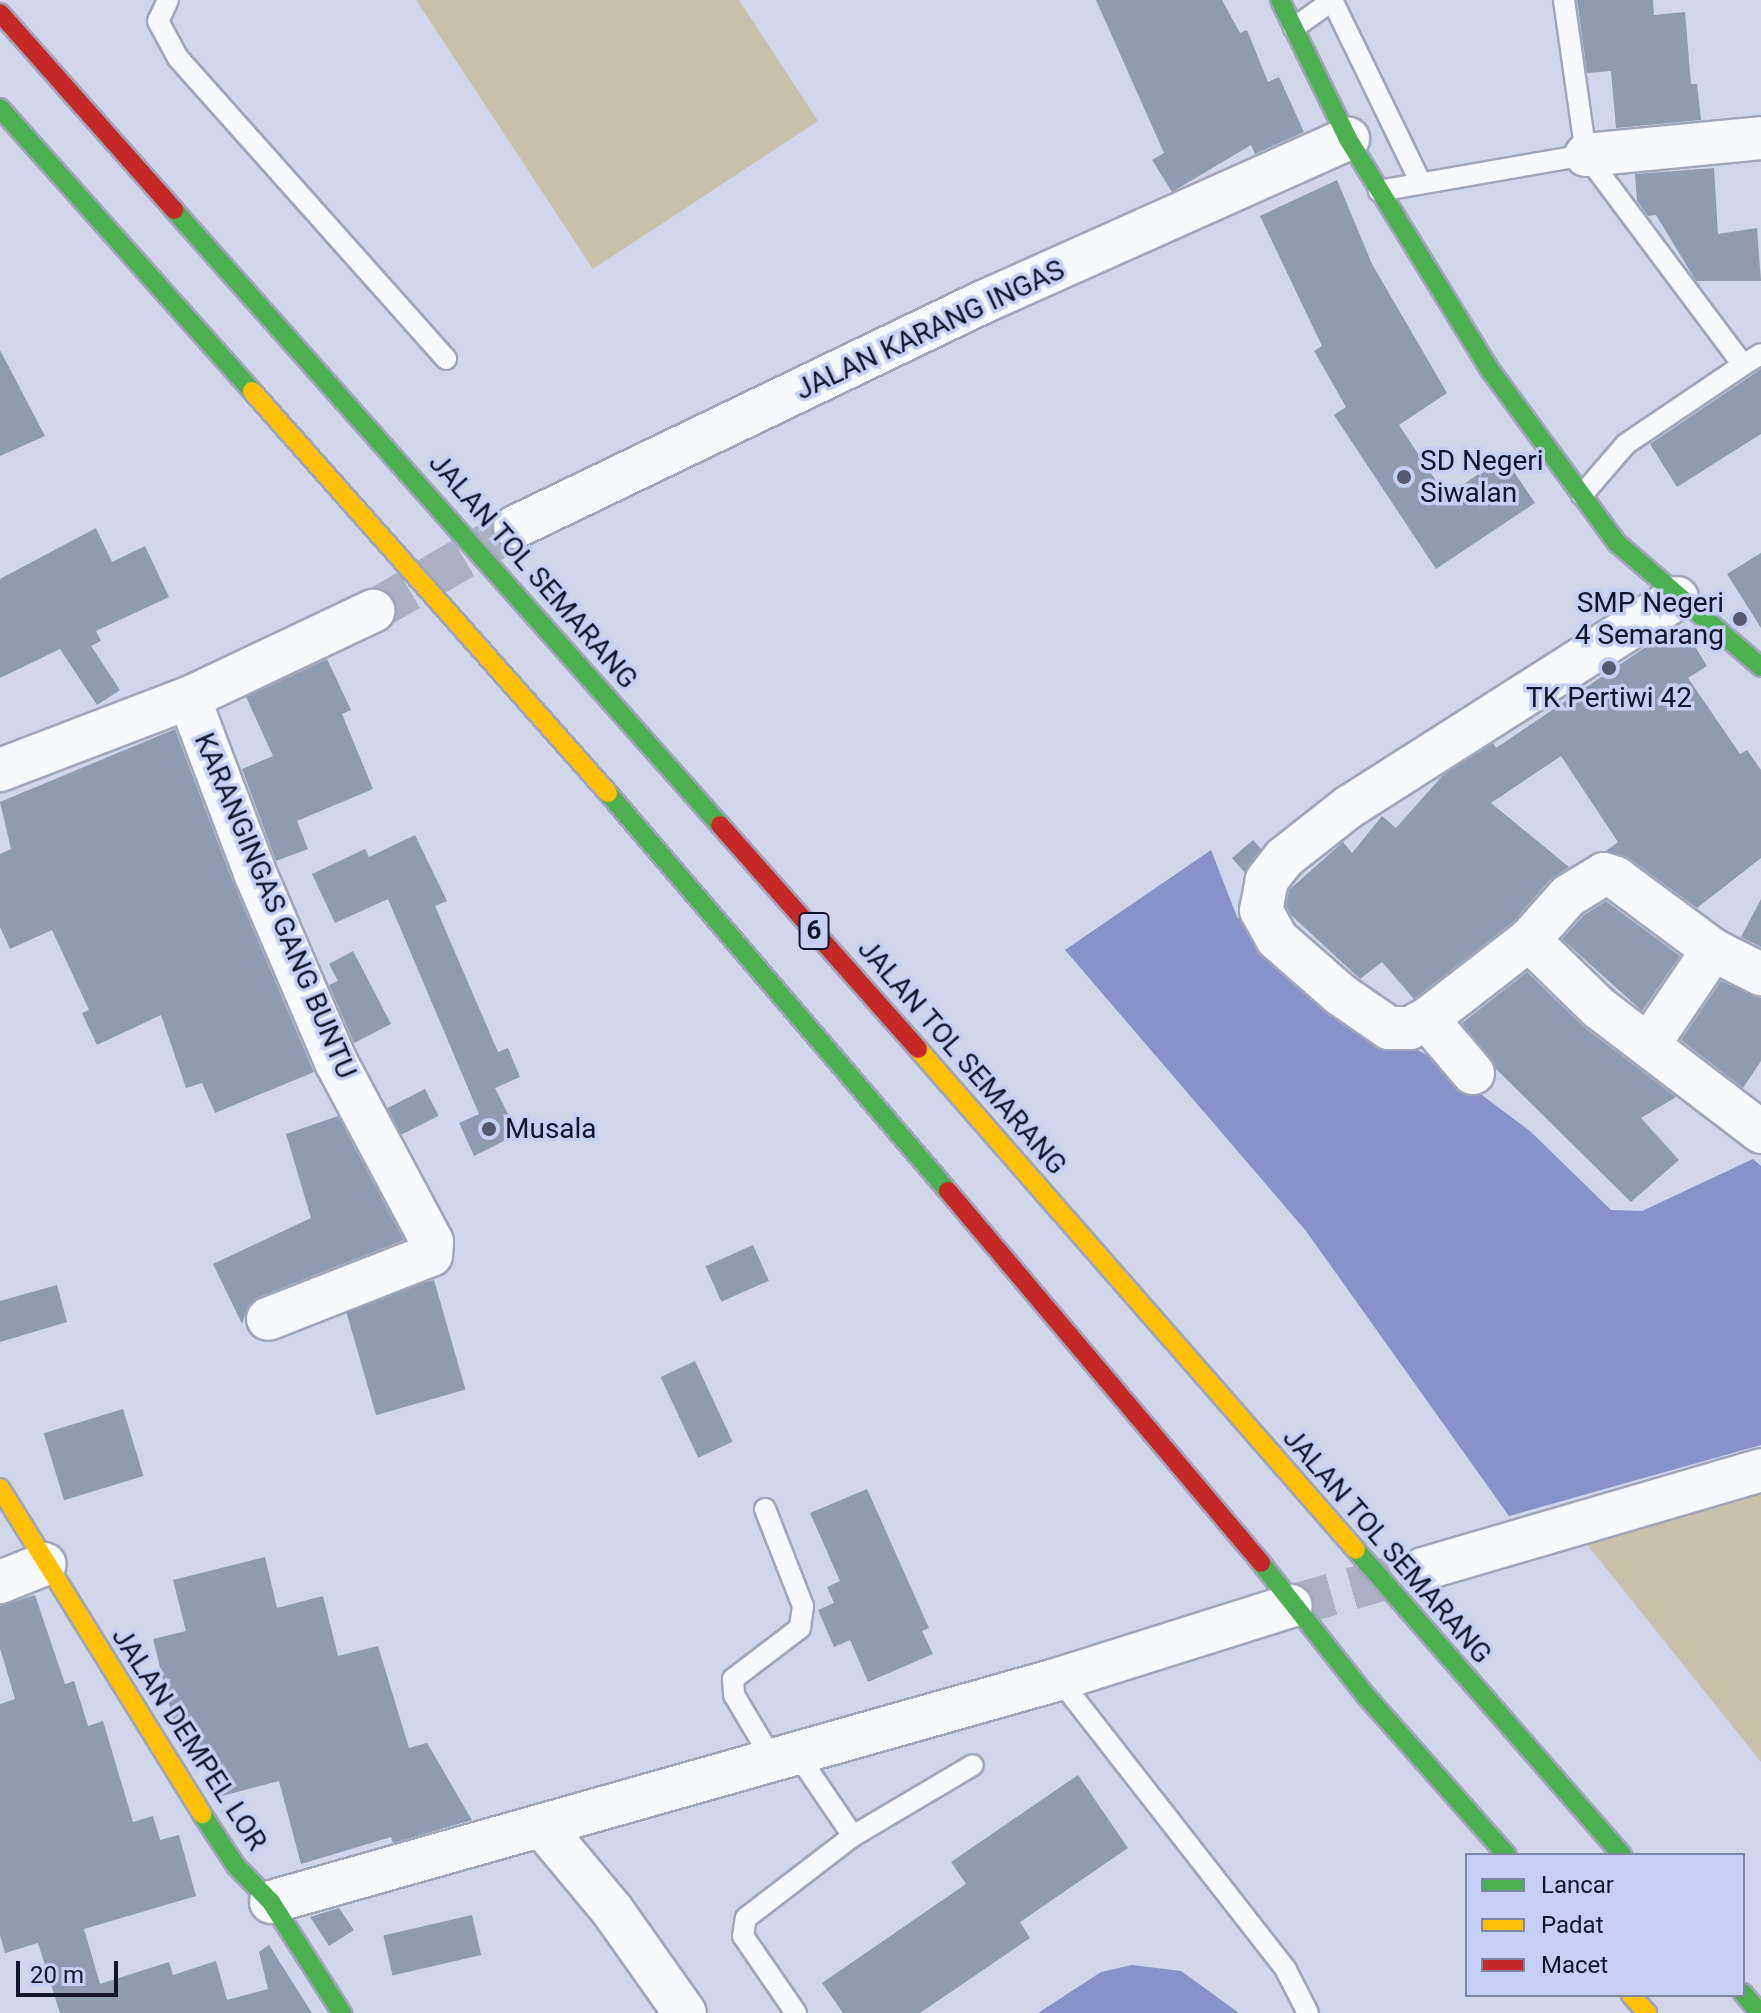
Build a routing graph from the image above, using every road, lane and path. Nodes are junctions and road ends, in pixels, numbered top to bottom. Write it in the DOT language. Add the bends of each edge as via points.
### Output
graph roads {
  1 [pos="168,0"];
  2 [pos="1280,0"];
  3 [pos="1564,0"];
  4 [pos="1334,2"];
  5 [pos="0,13"];
  6 [pos="1294,28"];
  7 [pos="0,108"];
  8 [pos="1761,138"];
  9 [pos="1348,139"];
  10 [pos="1586,155"];
  11 [pos="1421,183"];
  12 [pos="1379,191"];
  13 [pos="1761,354"];
  14 [pos="446,359"];
  15 [pos="1743,365"];
  16 [pos="1582,495"];
  17 [pos="515,527"];
  18 [pos="1677,598"];
  19 [pos="373,611"];
  20 [pos="1761,667"];
  21 [pos="189,698"];
  22 [pos="0,770"];
  23 [pos="1529,940"];
  24 [pos="1713,950"];
  25 [pos="1761,974"];
  26 [pos="1427,1019"];
  27 [pos="1649,1044"];
  28 [pos="1473,1073"];
  29 [pos="1761,1132"];
  30 [pos="268,1319"];
  31 [pos="1761,1470"];
  32 [pos="0,1488"];
  33 [pos="765,1509"];
  34 [pos="45,1564"];
  35 [pos="1423,1569"];
  36 [pos="0,1582"];
  37 [pos="1291,1606"];
  38 [pos="1059,1679"];
  39 [pos="783,1754"];
  40 [pos="973,1765"];
  41 [pos="553,1823"];
  42 [pos="853,1836"];
  43 [pos="1505,1853"];
  44 [pos="1620,1853"];
  45 [pos="271,1902"];
  46 [pos="1745,1995"];
  47 [pos="1633,1997"];
  48 [pos="342,2013"];
  49 [pos="685,2013"];
  50 [pos="796,2013"];
  51 [pos="1308,2013"];
  52 [pos="1647,2013"];
  53 [pos="1760,2013"];
  1 -- 14 [label="lane" via="158,21 178,58"];
  2 -- 6 [label="main road"];
  3 -- 10 [label="lane"];
  4 -- 6 [label="lane"];
  4 -- 11 [label="lane"];
  5 -- 44 [label="main road, JALAN TOL SEMARANG / 6"];
  6 -- 9 [label="main road"];
  7 -- 43 [label="main road, 6" via="644,833 1231,1524 1367,1697"];
  8 -- 10 [label="street"];
  9 -- 12 [label="main road"];
  9 -- 17 [label="street, JALAN KARANG INGAS" via="983,302"];
  10 -- 11 [label="lane"];
  10 -- 15 [label="lane"];
  11 -- 12 [label="lane"];
  12 -- 16 [label="main road" via="1491,371"];
  13 -- 15 [label="lane"];
  15 -- 16 [label="lane" via="1626,444"];
  16 -- 18 [label="main road" via="1617,543"];
  18 -- 20 [label="main road"];
  18 -- 26 [label="street" via="1350,806 1284,858 1267,880 1261,910 1287,949 1389,1028 1410,1028"];
  19 -- 21 [label="street"];
  21 -- 22 [label="street"];
  21 -- 30 [label="street, KARANGINGAS GANG BUNTU" via="255,873 336,1062 432,1242 431,1255"];
  23 -- 24 [label="street" via="1568,896 1604,874"];
  23 -- 26 [label="street"];
  23 -- 27 [label="street" via="1599,1008"];
  24 -- 25 [label="street"];
  24 -- 27 [label="street"];
  26 -- 28 [label="street"];
  27 -- 29 [label="street"];
  31 -- 35 [label="street"];
  32 -- 34 [label="main road, JALAN DEMPEL LOR"];
  33 -- 39 [label="lane" via="803,1606 800,1628 733,1679 734,1695"];
  34 -- 36 [label="street"];
  34 -- 45 [label="main road, JALAN DEMPEL LOR" via="236,1866"];
  37 -- 38 [label="street"];
  38 -- 39 [label="street"];
  38 -- 51 [label="lane" via="1286,1970"];
  39 -- 41 [label="street"];
  39 -- 42 [label="lane"];
  40 -- 42 [label="lane"];
  41 -- 45 [label="street"];
  41 -- 49 [label="street"];
  42 -- 50 [label="lane" via="741,1926"];
  45 -- 48 [label="main road, JALAN DEMPEL LOR"];
  46 -- 53 [label="main road"];
  47 -- 52 [label="main road"];
}
